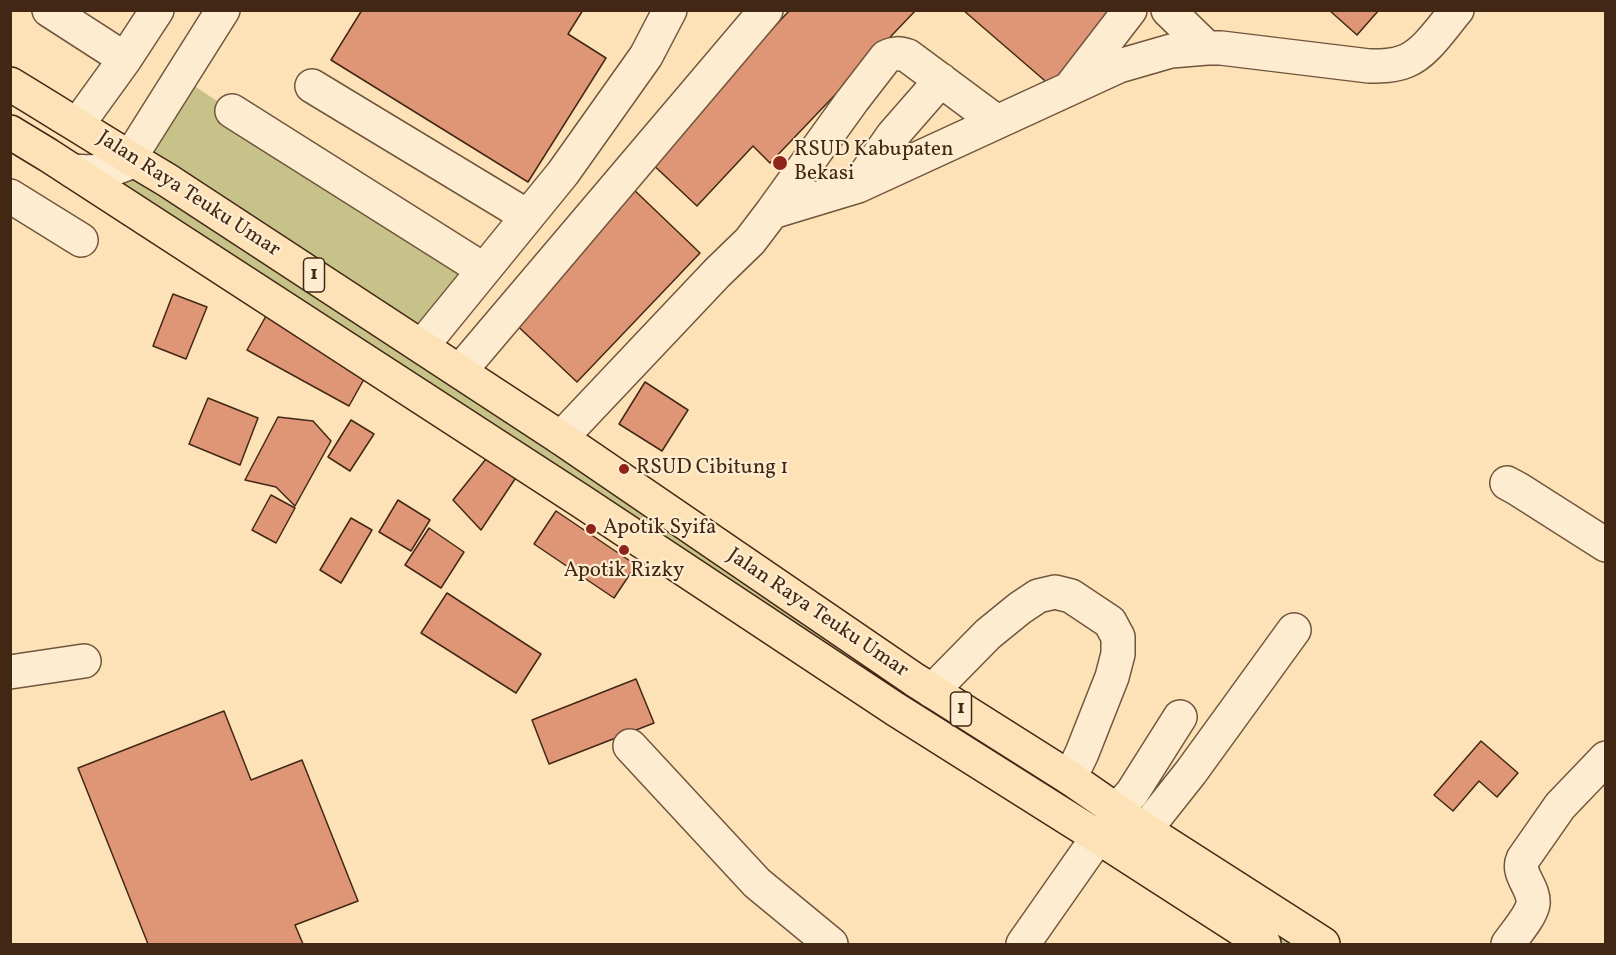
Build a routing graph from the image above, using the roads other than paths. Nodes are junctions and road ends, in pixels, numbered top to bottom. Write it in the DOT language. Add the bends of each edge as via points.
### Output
graph roads {
  1 [pos="49,10"];
  2 [pos="157,10"];
  3 [pos="223,10"];
  4 [pos="670,10"];
  5 [pos="766,10"];
  6 [pos="1130,10"];
  7 [pos="1168,10"];
  8 [pos="1457,10"];
  9 [pos="1207,48"];
  10 [pos="125,59"];
  11 [pos="941,80"];
  12 [pos="10,84"];
  13 [pos="312,86"];
  14 [pos="1071,88"];
  15 [pos="232,111"];
  16 [pos="997,122"];
  17 [pos="78,124"];
  18 [pos="10,132"];
  19 [pos="130,158"];
  20 [pos="73,171"];
  21 [pos="858,186"];
  22 [pos="10,196"];
  23 [pos="772,212"];
  24 [pos="527,216"];
  25 [pos="81,240"];
  26 [pos="484,270"];
  27 [pos="422,346"];
  28 [pos="460,371"];
  29 [pos="561,438"];
  30 [pos="532,470"];
  31 [pos="1507,483"];
  32 [pos="1605,545"];
  33 [pos="1294,630"];
  34 [pos="84,662"];
  35 [pos="10,672"];
  36 [pos="932,691"];
  37 [pos="1180,717"];
  38 [pos="910,718"];
  39 [pos="630,746"];
  40 [pos="1605,758"];
  41 [pos="1070,778"];
  42 [pos="1107,824"];
  43 [pos="1145,830"];
  44 [pos="831,945"];
  45 [pos="1023,945"];
  46 [pos="1264,945"];
  47 [pos="1323,945"];
  48 [pos="1508,945"];
  1 -- 10 [label="street"];
  2 -- 10 [label="street"];
  3 -- 19 [label="street"];
  4 -- 24 [label="street" via="646,56 563,173"];
  5 -- 28 [label="street"];
  6 -- 14 [label="street"];
  7 -- 9 [label="street"];
  8 -- 9 [label="street" via="1423,50 1389,66"];
  9 -- 14 [label="street" via="1145,57"];
  10 -- 17 [label="street"];
  11 -- 16 [label="street"];
  11 -- 21 [label="street" via="893,135"];
  11 -- 23 [label="street" via="908,56 893,53 886,57"];
  12 -- 17 [label="highway, Jalan Raya Teuku Umar / 1"];
  13 -- 24 [label="street"];
  14 -- 16 [label="street"];
  15 -- 26 [label="street"];
  16 -- 21 [label="street"];
  17 -- 19 [label="highway, Jalan Raya Teuku Umar / 1"];
  18 -- 20 [label="highway, Jalan Raya Teuku Umar / 1"];
  19 -- 20 [label="street" via="115,169"];
  19 -- 27 [label="highway, Jalan Raya Teuku Umar / 1"];
  20 -- 30 [label="highway, Jalan Raya Teuku Umar / 1"];
  21 -- 23 [label="street"];
  22 -- 25 [label="street"];
  23 -- 29 [label="street" via="750,241"];
  24 -- 26 [label="street"];
  26 -- 27 [label="street"];
  27 -- 28 [label="highway, Jalan Raya Teuku Umar / 1"];
  28 -- 29 [label="highway, Jalan Raya Teuku Umar / 1"];
  29 -- 30 [label="highway"];
  29 -- 36 [label="highway, Jalan Raya Teuku Umar / 1"];
  30 -- 38 [label="highway, Jalan Raya Teuku Umar / 1"];
  31 -- 32 [label="street"];
  33 -- 43 [label="street"];
  34 -- 35 [label="street"];
  36 -- 38 [label="highway"];
  36 -- 41 [label="highway, Jalan Raya Teuku Umar / 1"];
  36 -- 41 [label="street" via="988,634 1020,608 1038,596 1055,592 1071,596 1110,622 1118,637 1118,654"];
  37 -- 42 [label="street" via="1132,793"];
  38 -- 42 [label="highway, Jalan Raya Teuku Umar / 1"];
  39 -- 44 [label="street" via="756,883"];
  40 -- 48 [label="street" via="1560,806 1523,859 1522,870 1533,904"];
  41 -- 42 [label="highway, Jalan Raya Teuku Umar / 1"];
  42 -- 43 [label="highway, Jalan Raya Teuku Umar / 1"];
  42 -- 45 [label="street"];
  42 -- 46 [label="highway, Jalan Raya Teuku Umar / 1"];
  43 -- 47 [label="highway, Jalan Raya Teuku Umar / 1"];
}
